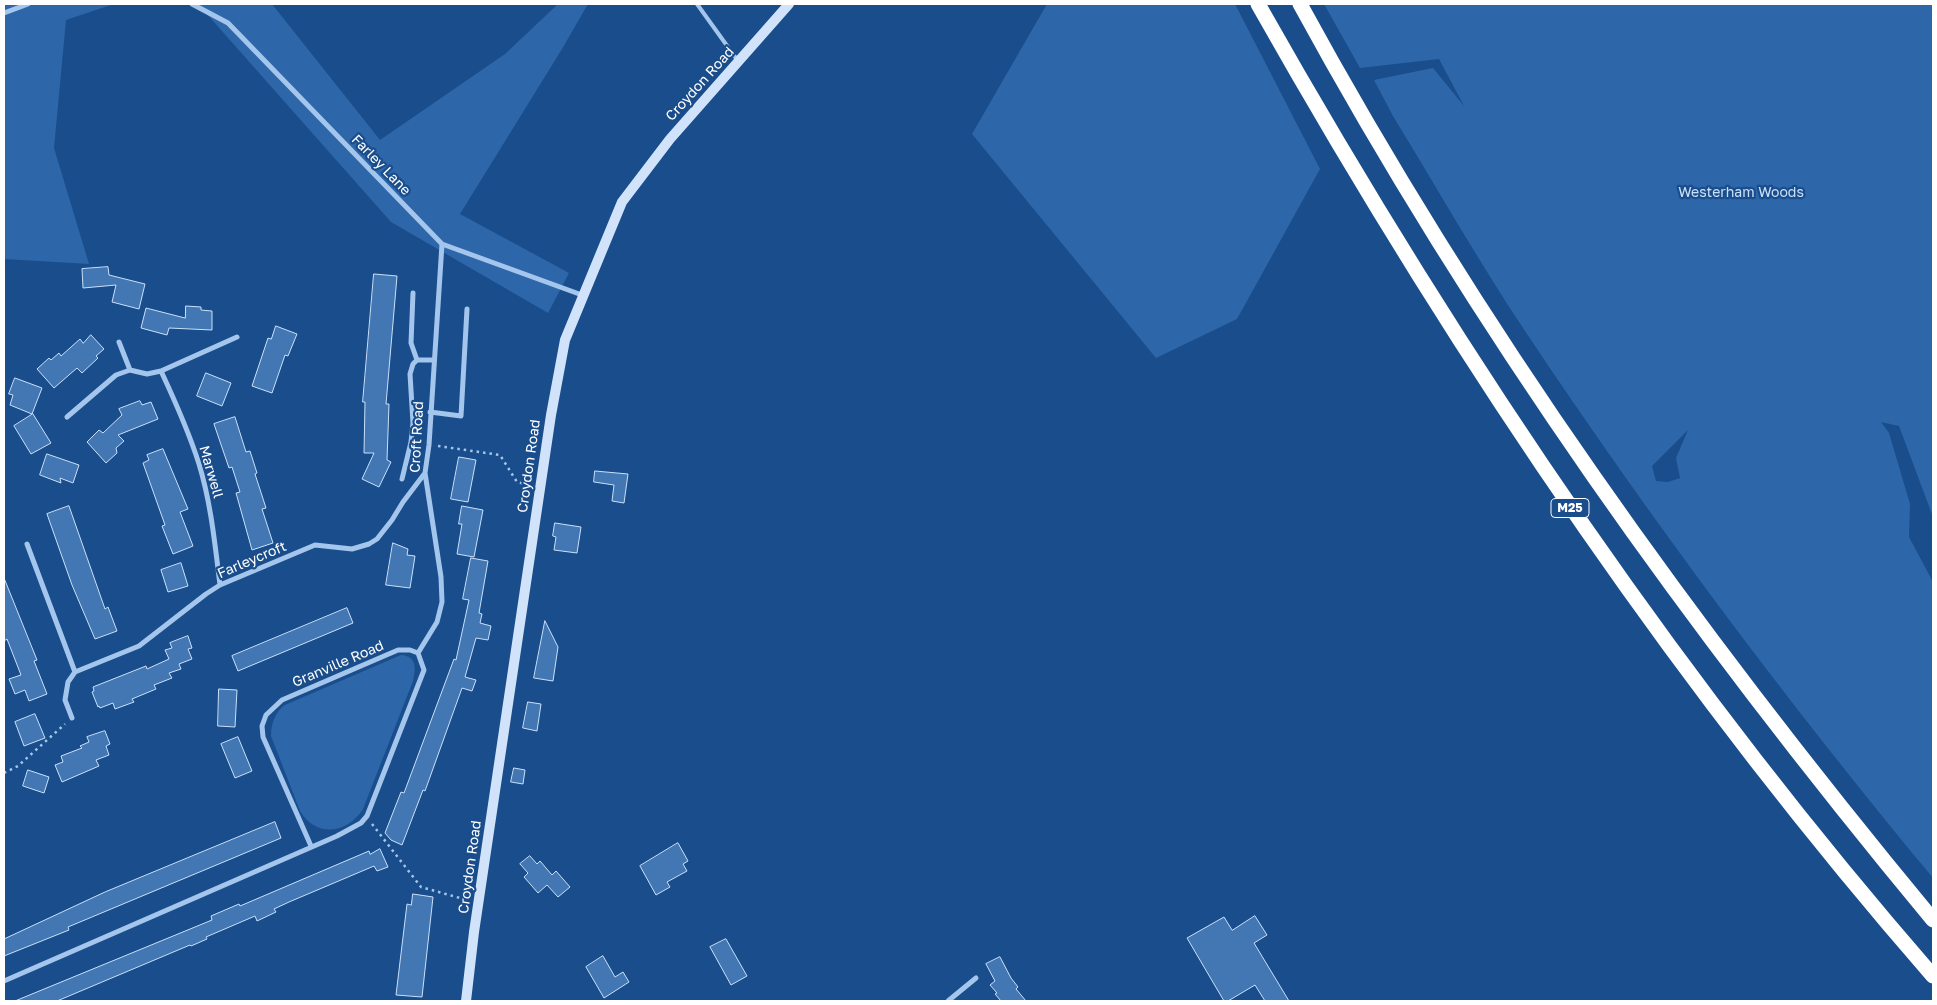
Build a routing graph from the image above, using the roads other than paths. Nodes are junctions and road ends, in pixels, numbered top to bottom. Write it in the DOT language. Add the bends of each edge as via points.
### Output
graph roads {
  1 [pos="28,4"];
  2 [pos="192,4"];
  3 [pos="697,4"];
  4 [pos="789,4"];
  5 [pos="1258,4"];
  6 [pos="1300,4"];
  7 [pos="4,13"];
  8 [pos="738,62"];
  9 [pos="442,244"];
  10 [pos="413,293"];
  11 [pos="582,295"];
  12 [pos="468,309"];
  13 [pos="237,337"];
  14 [pos="119,342"];
  15 [pos="418,360"];
  16 [pos="434,360"];
  17 [pos="130,370"];
  18 [pos="161,371"];
  19 [pos="430,412"];
  20 [pos="67,418"];
  21 [pos="425,473"];
  22 [pos="402,479"];
  23 [pos="27,544"];
  24 [pos="220,585"];
  25 [pos="418,653"];
  26 [pos="75,672"];
  27 [pos="72,718"];
  28 [pos="311,846"];
  29 [pos="1933,920"];
  30 [pos="1933,976"];
  31 [pos="976,978"];
  32 [pos="4,981"];
  33 [pos="466,1001"];
  34 [pos="948,1001"];
  1 -- 7 [label="street"];
  2 -- 9 [label="street, Farley Lane" via="228,23"];
  3 -- 8 [label="lane"];
  4 -- 8 [label="main road, Croydon Road"];
  5 -- 30 [label="highway, M25" via="1408,260 1586,530 1773,782"];
  6 -- 29 [label="highway, M25" via="1430,226 1597,482 1776,726"];
  8 -- 11 [label="main road, Croydon Road" via="670,139 622,202"];
  9 -- 11 [label="street, Farley Lane"];
  9 -- 16 [label="street, Croft Road"];
  10 -- 15 [label="street" via="411,343"];
  11 -- 33 [label="main road, Croydon Road" via="565,340 540,487"];
  12 -- 19 [label="street" via="461,416"];
  13 -- 18 [label="street"];
  14 -- 17 [label="street"];
  15 -- 16 [label="street"];
  15 -- 22 [label="street" via="410,374 413,422"];
  16 -- 19 [label="street, Croft Road"];
  17 -- 18 [label="street" via="147,374"];
  17 -- 20 [label="street" via="116,375"];
  18 -- 24 [label="street, Marwell" via="199,464 211,515"];
  19 -- 21 [label="street, Croft Road"];
  21 -- 24 [label="street, Farleycroft" via="392,520 369,544 352,549 315,545"];
  21 -- 25 [label="street, Croft Road" via="442,602 437,622"];
  23 -- 26 [label="street"];
  24 -- 26 [label="street, Farleycroft" via="139,646"];
  25 -- 28 [label="street" via="424,670 366,817 355,827"];
  25 -- 28 [label="street, Granville Road" via="398,650 282,700 266,715 263,736"];
  26 -- 27 [label="street" via="68,682 65,700"];
  28 -- 32 [label="street"];
  31 -- 34 [label="street"];
}
